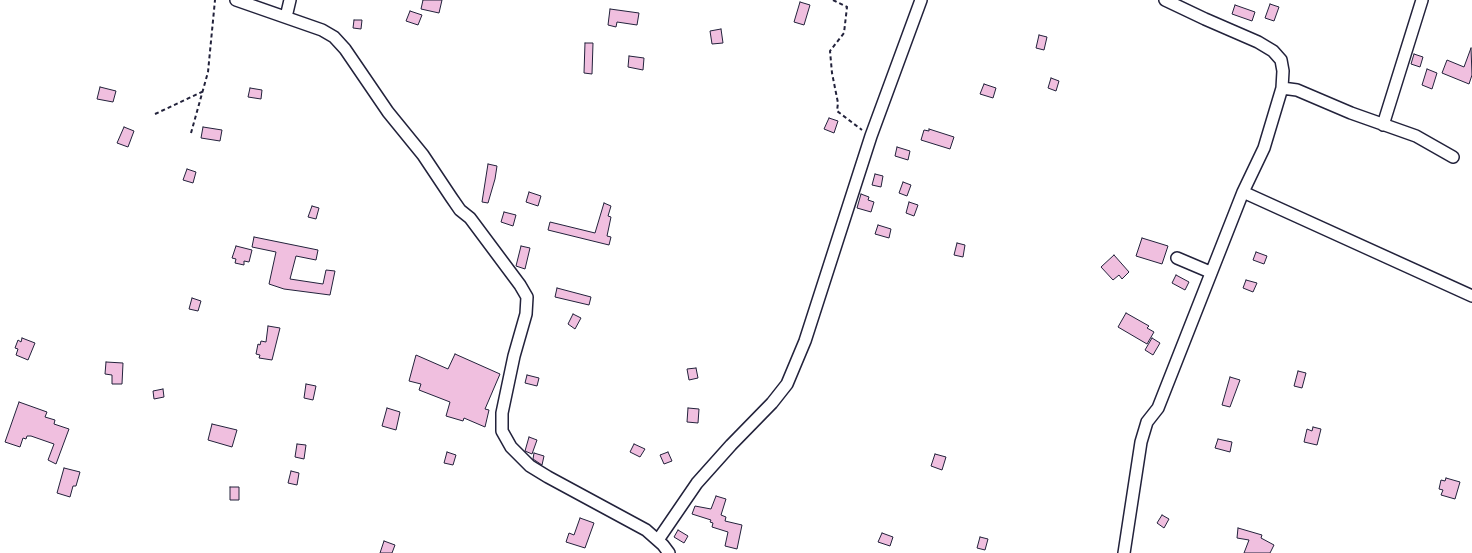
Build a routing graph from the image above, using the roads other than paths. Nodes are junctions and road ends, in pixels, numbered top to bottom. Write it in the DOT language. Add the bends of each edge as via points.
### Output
graph roads {
  1 [pos="236,0"];
  2 [pos="290,0"];
  3 [pos="921,0"];
  4 [pos="1165,0"];
  5 [pos="1422,0"];
  6 [pos="286,17"];
  7 [pos="1282,88"];
  8 [pos="1383,124"];
  9 [pos="1452,157"];
  10 [pos="1243,192"];
  11 [pos="1177,258"];
  12 [pos="1210,272"];
  13 [pos="1472,296"];
  14 [pos="658,540"];
  15 [pos="669,553"];
  16 [pos="1124,553"];
  1 -- 6 [label="street"];
  2 -- 6 [label="street"];
  3 -- 14 [label="street" via="871,136 805,341 787,384 697,483"];
  4 -- 7 [label="street" via="1273,50 1281,60"];
  5 -- 8 [label="street"];
  6 -- 14 [label="street" via="322,30 334,37 345,49 388,112 423,155 460,210 488,240 527,297 526,314 502,414 502,430 511,447 530,466 635,523"];
  7 -- 8 [label="street" via="1297,90"];
  7 -- 10 [label="street" via="1264,148"];
  8 -- 9 [label="street" via="1416,136"];
  10 -- 12 [label="street"];
  10 -- 13 [label="street"];
  11 -- 12 [label="street"];
  12 -- 16 [label="street" via="1158,408 1147,422 1141,442"];
  14 -- 15 [label="street"];
}
